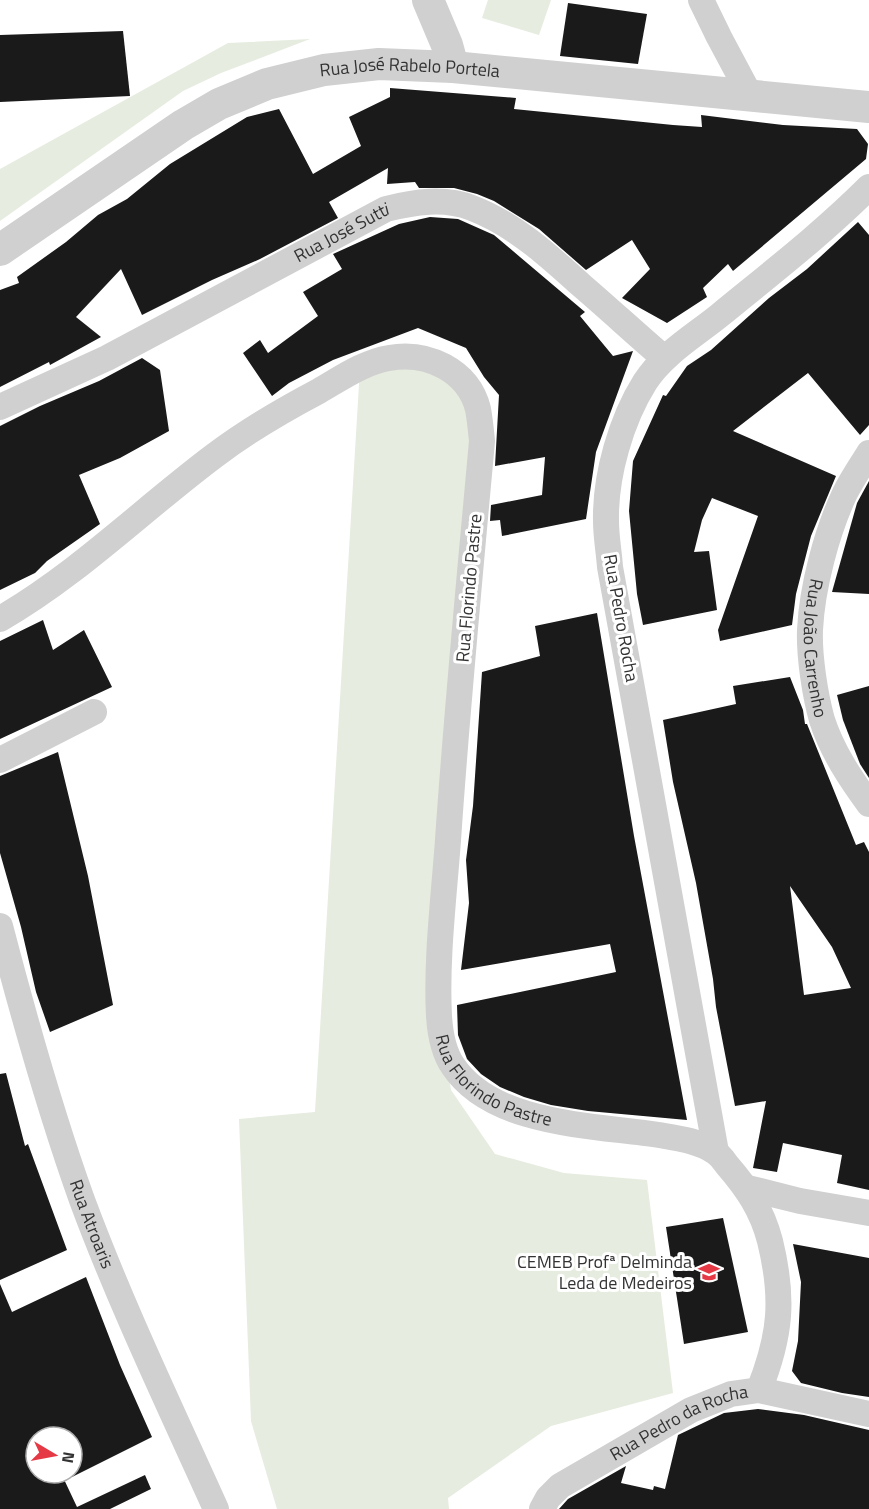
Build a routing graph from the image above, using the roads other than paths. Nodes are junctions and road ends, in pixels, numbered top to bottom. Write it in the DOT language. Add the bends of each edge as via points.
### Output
graph roads {
  1 [pos="410,0"];
  2 [pos="428,0"];
  3 [pos="701,0"];
  4 [pos="421,65"];
  5 [pos="453,67"];
  6 [pos="752,97"];
  7 [pos="869,107"];
  8 [pos="869,187"];
  9 [pos="0,250"];
  10 [pos="664,358"];
  11 [pos="0,407"];
  12 [pos="869,453"];
  13 [pos="0,619"];
  14 [pos="94,712"];
  15 [pos="0,760"];
  16 [pos="869,804"];
  17 [pos="0,926"];
  18 [pos="716,1152"];
  19 [pos="748,1188"];
  20 [pos="869,1213"];
  21 [pos="759,1390"];
  22 [pos="869,1414"];
  23 [pos="216,1509"];
  24 [pos="542,1509"];
  1 -- 4 [label="street" via="418,23"];
  2 -- 5 [label="street"];
  3 -- 6 [label="street"];
  4 -- 5 [label="street, Rua José Rabelo Portela"];
  4 -- 9 [label="street, Rua José Rabelo Portela" via="379,64 324,70 267,84 219,104"];
  5 -- 6 [label="street, Rua José Rabelo Portela"];
  6 -- 7 [label="street, Rua José Rabelo Portela"];
  8 -- 10 [label="street, Rua Pedro Rocha" via="773,271"];
  10 -- 11 [label="street, Rua José Sutti" via="515,230 471,207 416,202 386,209 107,358"];
  10 -- 18 [label="street, Rua Pedro Rocha" via="645,381 619,437 610,474 606,520 610,567"];
  12 -- 16 [label="street, Rua João Carrenho" via="845,492 829,538 810,630 822,720 844,769"];
  13 -- 18 [label="street, Rua Florindo Pastre" via="33,600 214,455 280,412 360,368 387,358 411,356 436,361 456,373 478,409 482,441 440,953 439,1017 444,1043 452,1065 465,1081 487,1097 519,1111 553,1121 686,1140"];
  14 -- 15 [label="street"];
  17 -- 23 [label="street, Rua Atroaris" via="57,1129 83,1202"];
  18 -- 19 [label="street, Rua Pedro da Rocha"];
  19 -- 20 [label="street"];
  19 -- 21 [label="street, Rua Pedro da Rocha" via="765,1222 779,1291 774,1347"];
  21 -- 22 [label="street"];
  21 -- 24 [label="street, Rua Pedro da Rocha" via="731,1394 691,1410 560,1486"];
}
